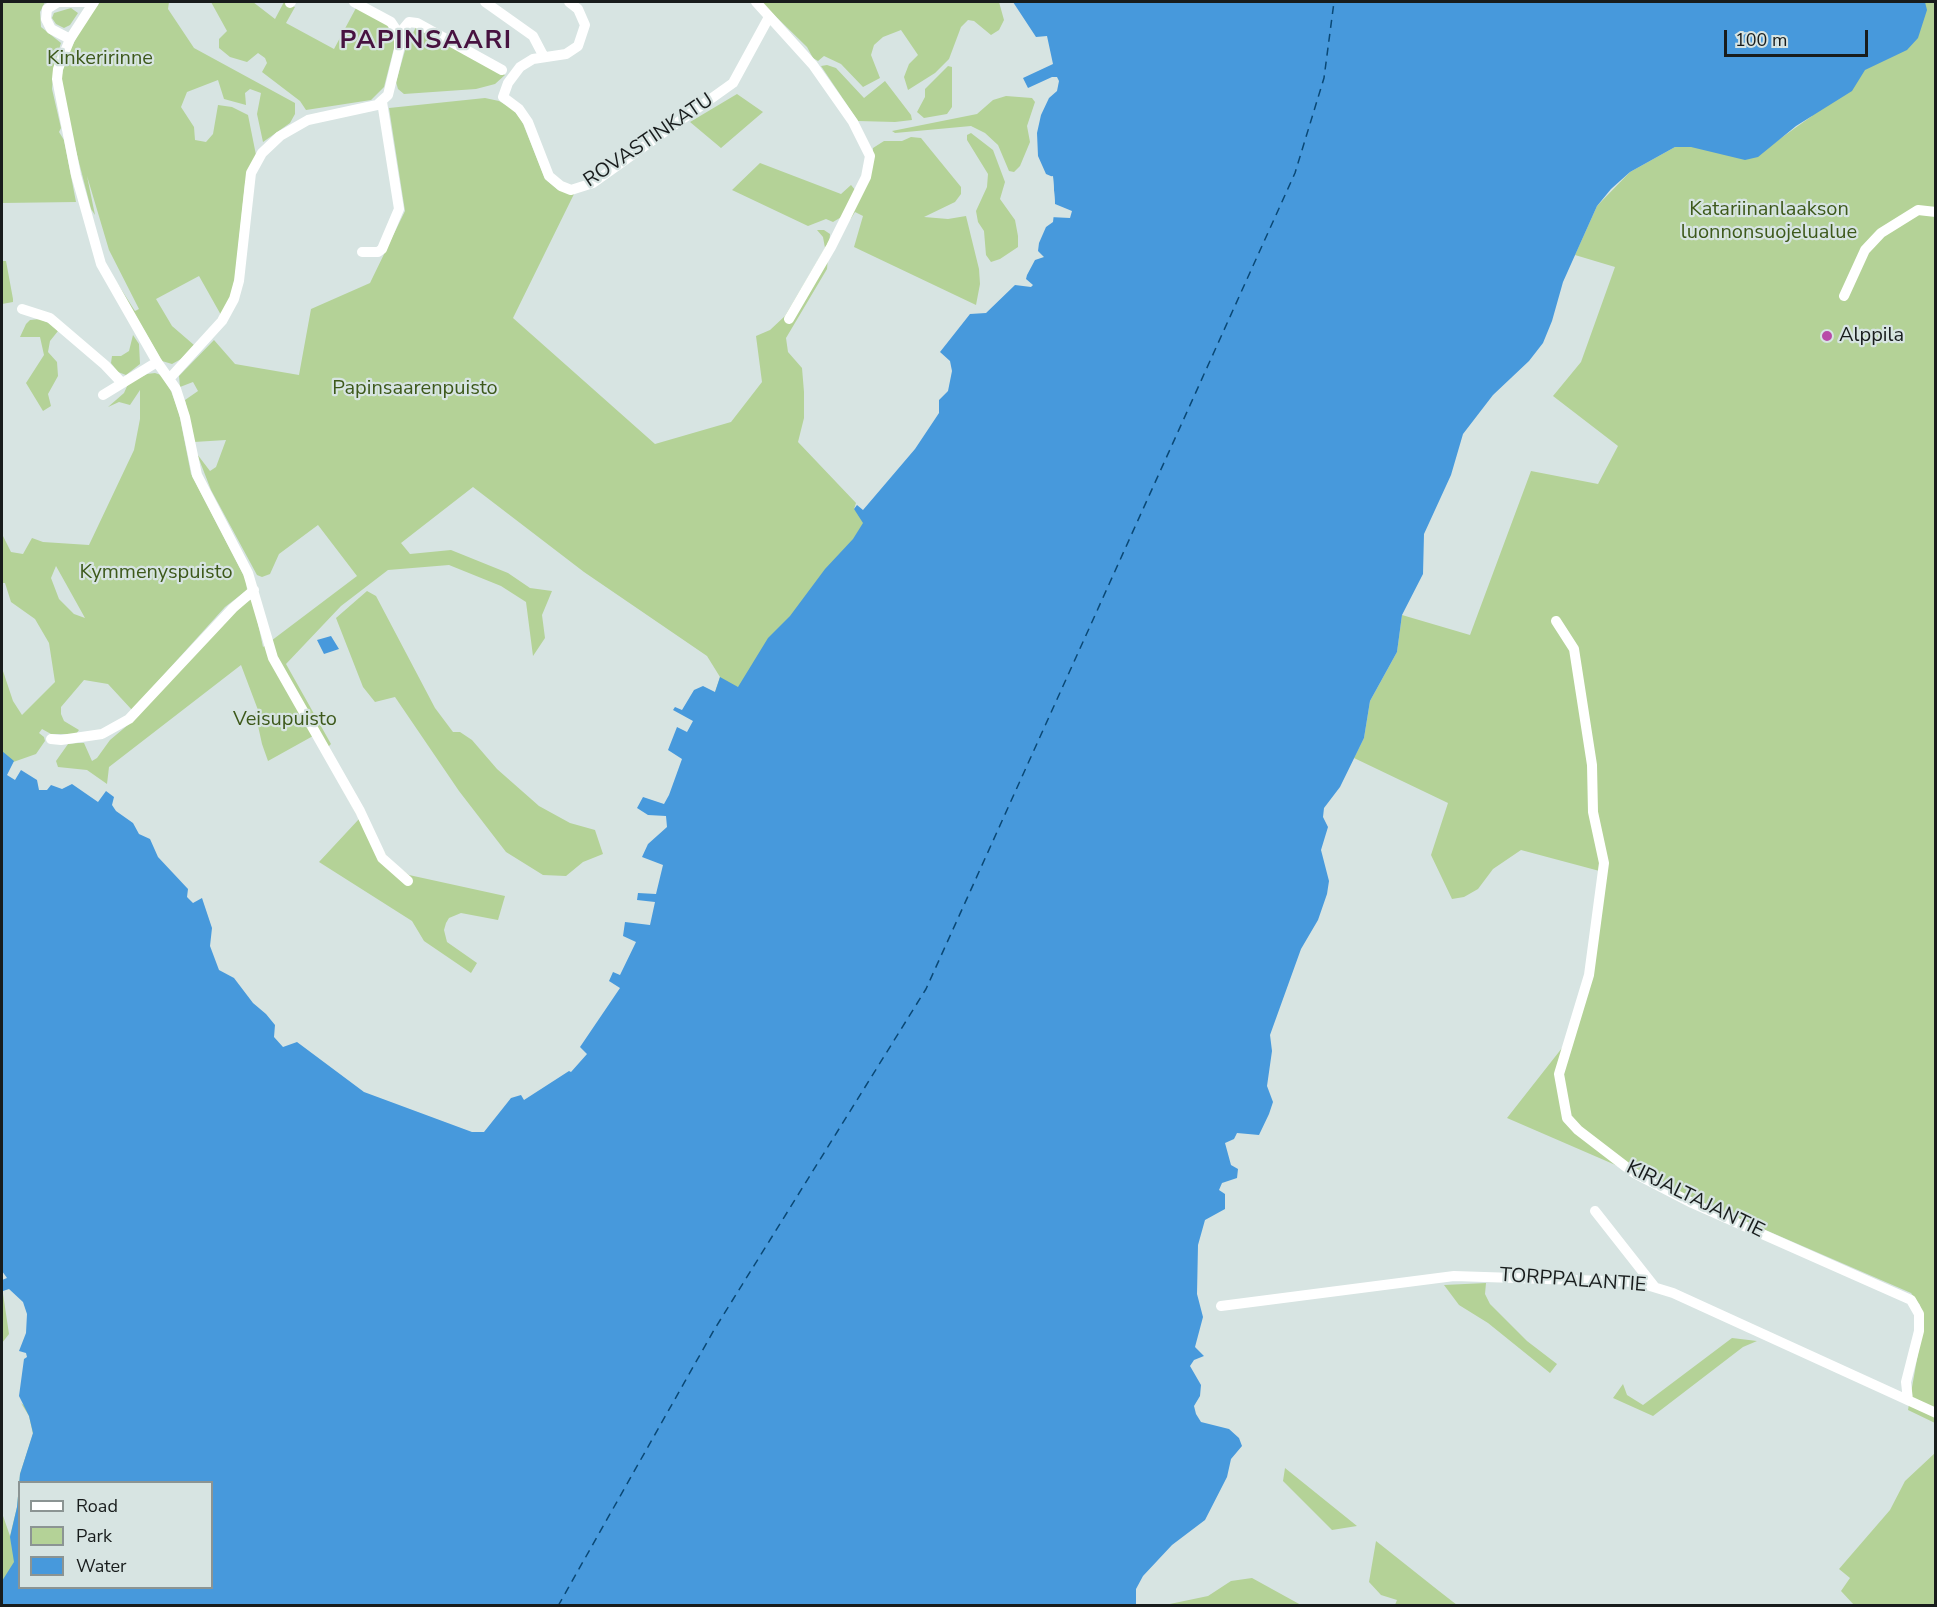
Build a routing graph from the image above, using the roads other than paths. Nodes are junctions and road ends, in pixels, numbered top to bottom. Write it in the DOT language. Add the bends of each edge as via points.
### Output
graph roads {
  1 [pos="92,2"];
  2 [pos="354,2"];
  3 [pos="485,2"];
  4 [pos="569,2"];
  5 [pos="756,2"];
  6 [pos="769,17"];
  7 [pos="399,34"];
  8 [pos="70,39"];
  9 [pos="544,57"];
  10 [pos="502,70"];
  11 [pos="385,99"];
  12 [pos="1935,212"];
  13 [pos="362,252"];
  14 [pos="1844,296"];
  15 [pos="22,309"];
  16 [pos="789,319"];
  17 [pos="157,362"];
  18 [pos="170,378"];
  19 [pos="123,383"];
  20 [pos="103,395"];
  21 [pos="254,590"];
  22 [pos="1556,621"];
  23 [pos="51,739"];
  24 [pos="408,881"];
  25 [pos="1595,1211"];
  26 [pos="1654,1286"];
  27 [pos="1221,1306"];
  28 [pos="1908,1400"];
  29 [pos="1935,1413"];
  1 -- 8 [label="street"];
  1 -- 8 [label="street" via="58,2 47,9 46,19 51,28"];
  2 -- 7 [label="street" via="391,22"];
  3 -- 9 [label="street" via="533,36"];
  4 -- 9 [label="street" via="582,17 584,33 578,45 566,54"];
  5 -- 6 [label="street"];
  6 -- 9 [label="street, ROVASTINKATU" via="734,84 582,188 566,189 549,176 528,122 503,97 520,67"];
  6 -- 16 [label="street" via="801,49 828,86 864,140 870,156 866,177"];
  7 -- 10 [label="street" via="409,22 417,23"];
  7 -- 11 [label="street" via="399,50"];
  8 -- 17 [label="street" via="57,79 76,175 101,264"];
  11 -- 13 [label="street" via="399,209 382,249"];
  11 -- 18 [label="street" via="308,120 280,136 262,153 250,173 234,298 222,321"];
  12 -- 14 [label="street" via="1918,210 1881,233 1865,250"];
  15 -- 19 [label="street" via="50,318"];
  17 -- 18 [label="street"];
  17 -- 19 [label="street"];
  18 -- 21 [label="street" via="186,417 197,475"];
  19 -- 20 [label="street"];
  21 -- 23 [label="street" via="129,719 102,734"];
  21 -- 24 [label="street" via="273,658 360,811 384,862"];
  22 -- 28 [label="street, KIRJALTAJANTIE" via="1574,649 1592,765 1593,812 1604,863 1589,975 1559,1074 1567,1118 1634,1173 1692,1203 1911,1300 1918,1314 1919,1330 1906,1382"];
  25 -- 26 [label="street"];
  26 -- 27 [label="street, TORPPALANTIE" via="1617,1281 1454,1276"];
  26 -- 28 [label="street, TORPPALANTIE"];
  28 -- 29 [label="street, TORPPALANTIE"];
}
